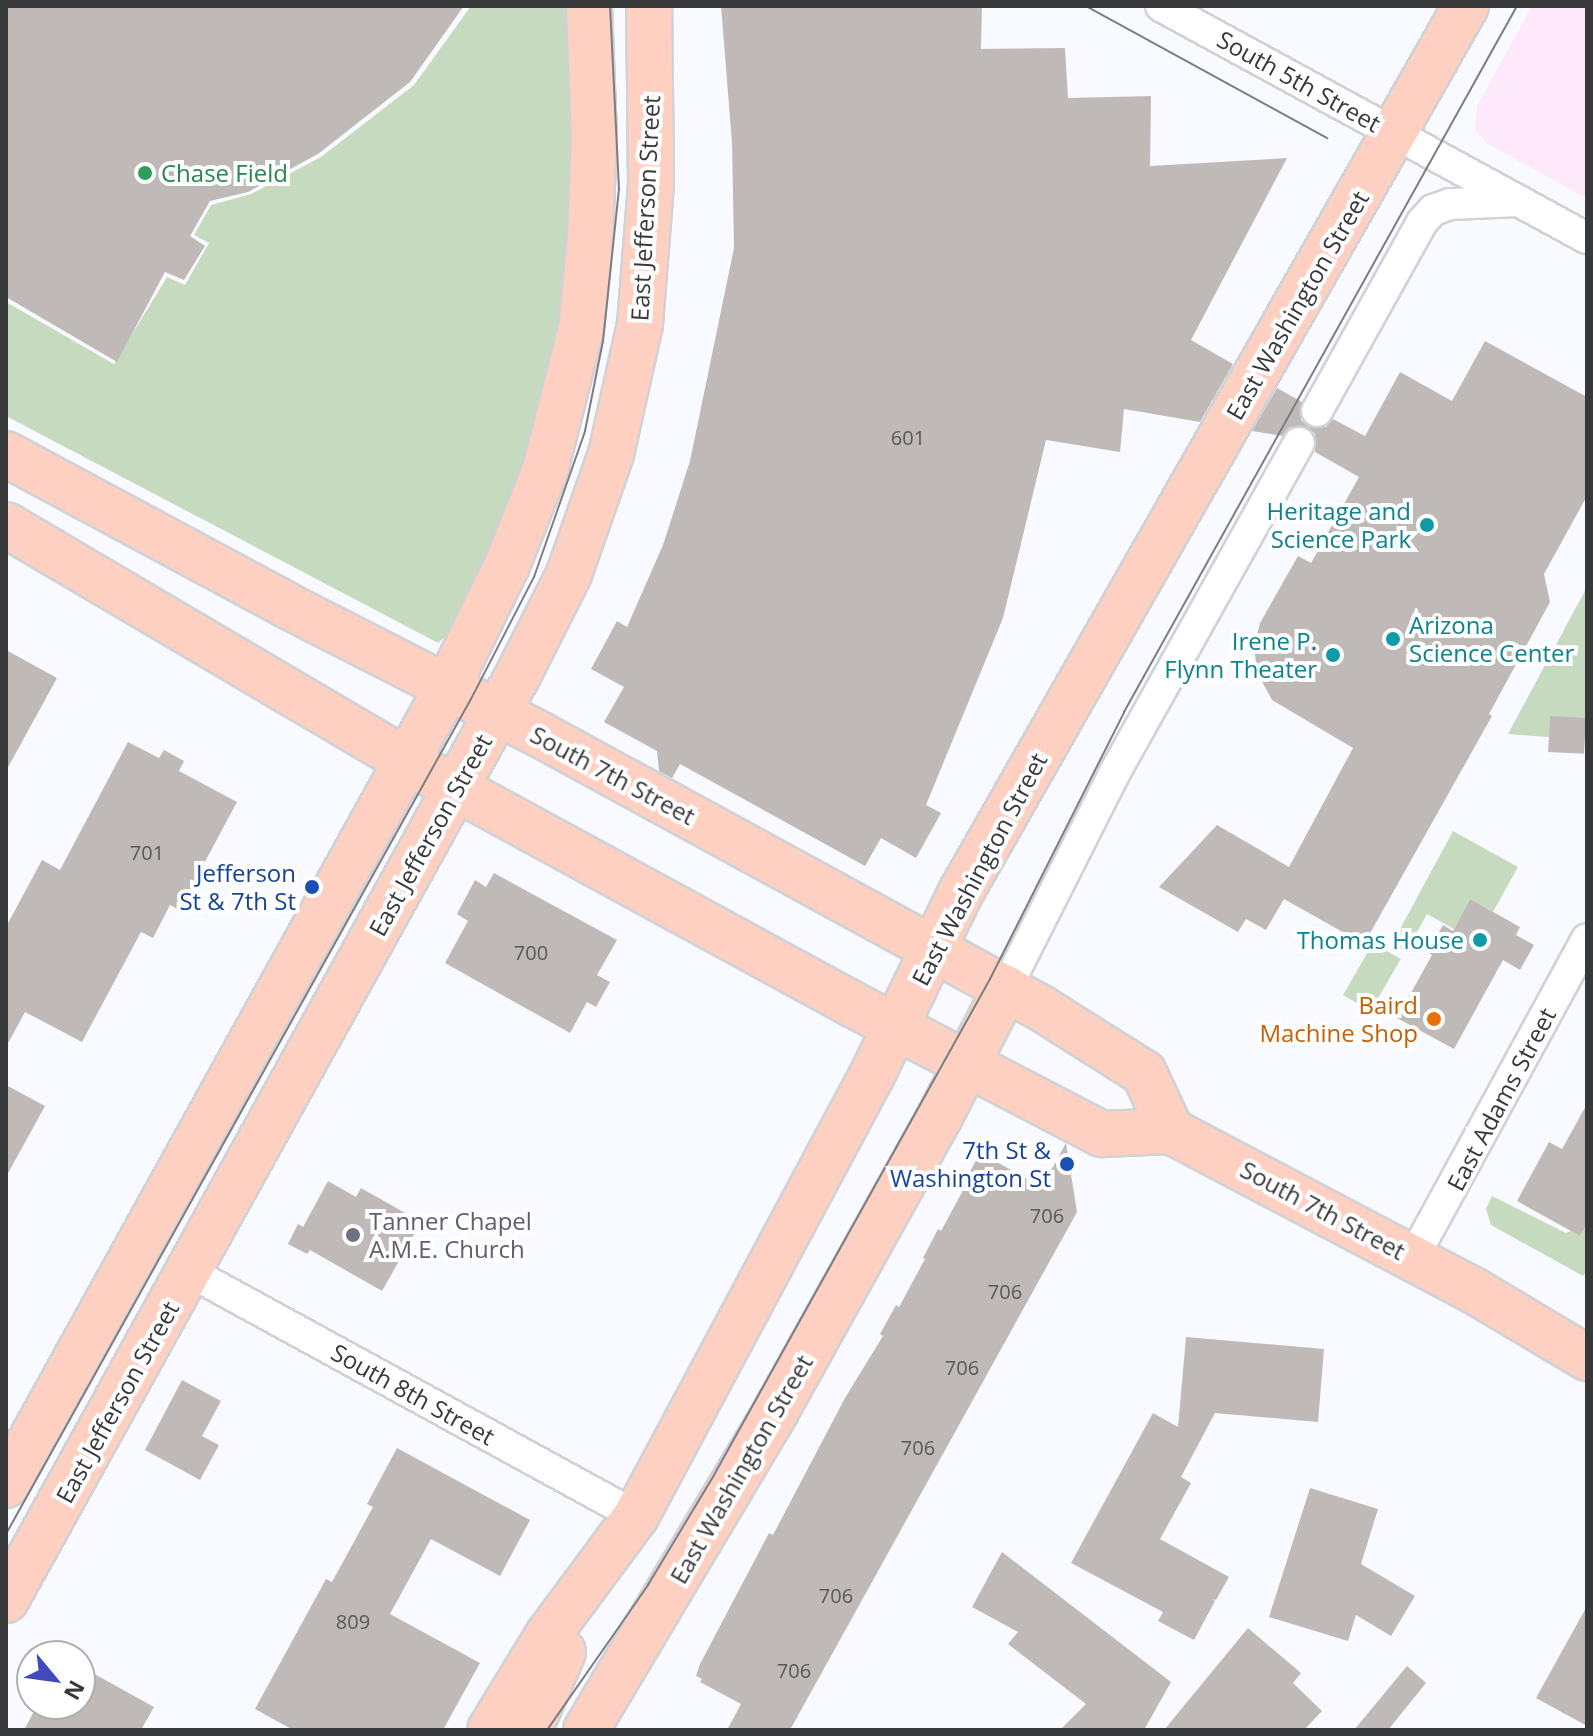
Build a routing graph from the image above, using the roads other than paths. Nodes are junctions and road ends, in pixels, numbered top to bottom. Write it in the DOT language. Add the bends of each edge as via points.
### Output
graph roads {
  1 [pos="589,6"];
  2 [pos="649,6"];
  3 [pos="1161,6"];
  4 [pos="1466,6"];
  5 [pos="1395,133"];
  6 [pos="1519,201"];
  7 [pos="1587,238"];
  8 [pos="1317,411"];
  9 [pos="1299,443"];
  10 [pos="6,454"];
  11 [pos="6,525"];
  12 [pos="447,688"];
  13 [pos="498,713"];
  14 [pos="408,762"];
  15 [pos="455,788"];
  16 [pos="1587,939"];
  17 [pos="935,949"];
  18 [pos="1006,988"];
  19 [pos="897,1025"];
  20 [pos="968,1062"];
  21 [pos="1171,1131"];
  22 [pos="1413,1258"];
  23 [pos="190,1272"];
  24 [pos="1587,1358"];
  25 [pos="6,1485"];
  26 [pos="636,1516"];
  27 [pos="6,1600"];
  28 [pos="490,1730"];
  29 [pos="529,1730"];
  30 [pos="586,1730"];
  1 -- 12 [label="main road" via="594,136 581,329 545,470 507,565"];
  2 -- 13 [label="main road, East Jefferson Street" via="651,183 640,324 611,454 569,574"];
  3 -- 5 [label="street, South 5th Street"];
  4 -- 5 [label="main road, East Washington Street"];
  5 -- 6 [label="street, South 5th Street"];
  5 -- 17 [label="main road, East Washington Street" via="961,892"];
  6 -- 7 [label="street, South 5th Street"];
  6 -- 8 [label="street" via="1450,204 1433,210"];
  9 -- 18 [label="street, East Washington Street" via="1115,772"];
  10 -- 12 [label="main road, South 7th Street"];
  11 -- 14 [label="main road"];
  12 -- 13 [label="main road, South 7th Street"];
  12 -- 14 [label="main road"];
  13 -- 15 [label="main road, East Jefferson Street"];
  13 -- 17 [label="main road, South 7th Street"];
  14 -- 15 [label="main road"];
  14 -- 25 [label="main road"];
  15 -- 19 [label="main road"];
  15 -- 23 [label="main road, East Jefferson Street"];
  16 -- 22 [label="street, East Adams Street"];
  17 -- 18 [label="main road, South 7th Street"];
  17 -- 19 [label="main road, East Washington Street"];
  18 -- 20 [label="main road, East Washington Street"];
  18 -- 21 [label="main road, South 7th Street" via="1144,1073"];
  19 -- 20 [label="main road"];
  19 -- 26 [label="main road, East Washington Street"];
  20 -- 21 [label="main road" via="1102,1134"];
  20 -- 30 [label="main road, East Washington Street" via="777,1409"];
  21 -- 22 [label="main road, South 7th Street"];
  22 -- 24 [label="main road, South 7th Street"];
  23 -- 26 [label="street, South 8th Street"];
  23 -- 27 [label="main road, East Jefferson Street"];
  26 -- 28 [label="main road, East Washington Street" via="548,1635"];
  26 -- 29 [label="main road" via="571,1636"];
}
